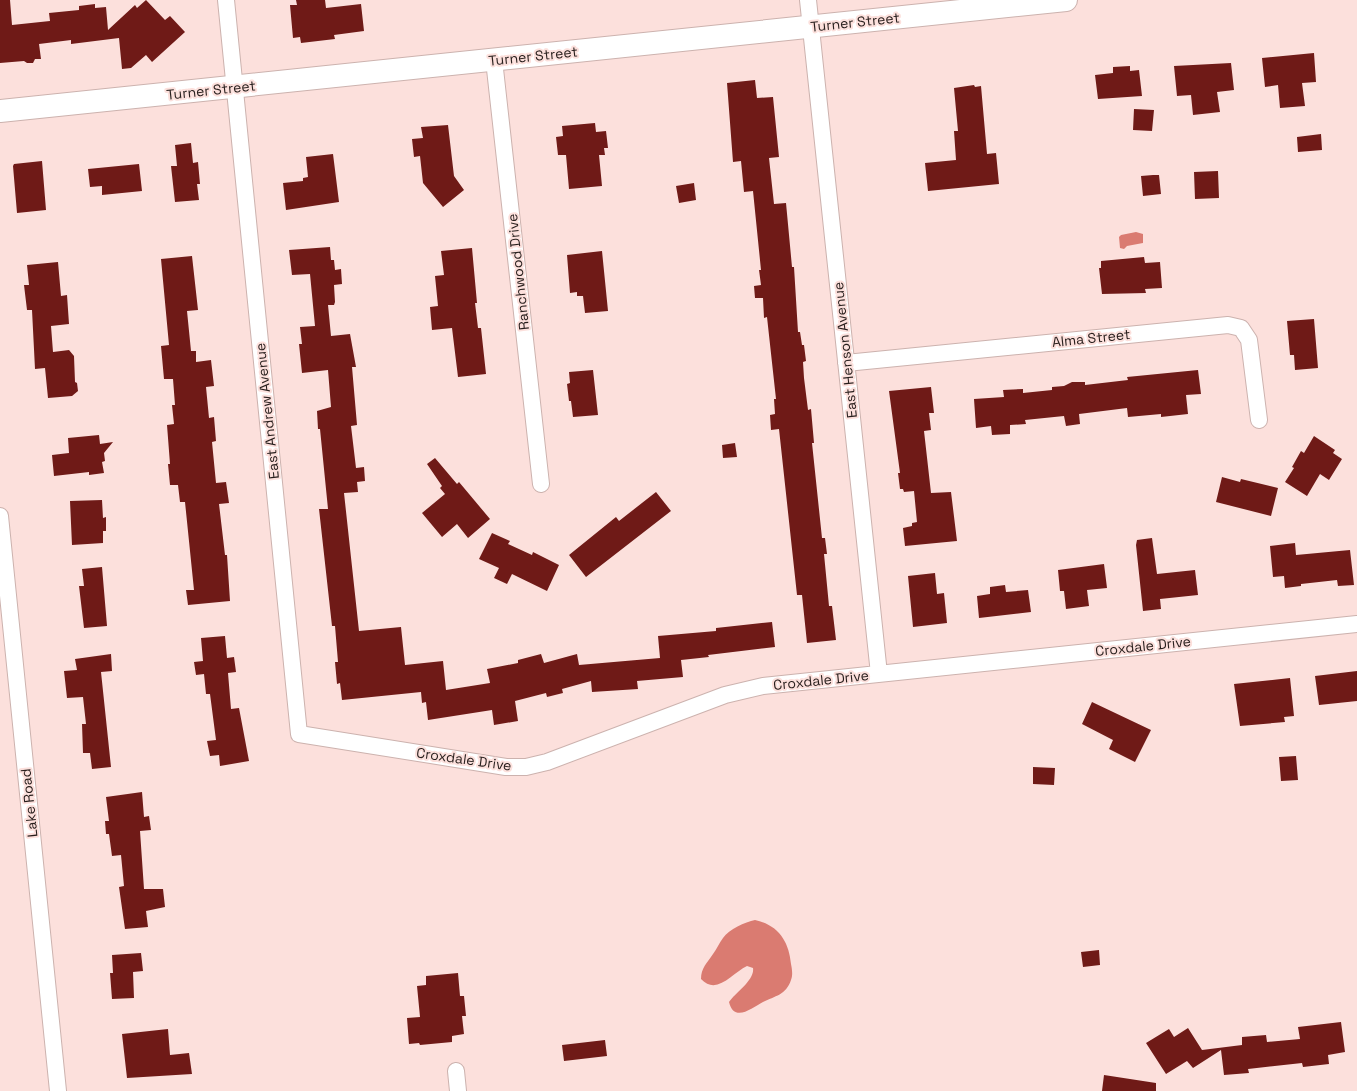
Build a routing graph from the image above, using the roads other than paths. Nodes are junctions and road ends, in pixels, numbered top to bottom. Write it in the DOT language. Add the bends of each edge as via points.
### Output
graph roads {
  1 [pos="226,0"];
  2 [pos="808,0"];
  3 [pos="1066,0"];
  4 [pos="810,27"];
  5 [pos="494,60"];
  6 [pos="234,88"];
  7 [pos="0,111"];
  8 [pos="846,363"];
  9 [pos="1259,420"];
  10 [pos="541,484"];
  11 [pos="0,516"];
  12 [pos="1357,624"];
  13 [pos="879,674"];
  14 [pos="299,734"];
  15 [pos="456,1071"];
  16 [pos="58,1091"];
  17 [pos="458,1091"];
  1 -- 6 [label="street, East Andrew Avenue"];
  2 -- 4 [label="street, East Henson Avenue"];
  3 -- 4 [label="street, Turner Street"];
  4 -- 5 [label="street, Turner Street"];
  4 -- 8 [label="street, East Henson Avenue"];
  5 -- 6 [label="street, Turner Street"];
  5 -- 10 [label="street, Ranchwood Drive"];
  6 -- 7 [label="street, Turner Street"];
  6 -- 14 [label="street, East Andrew Avenue"];
  8 -- 9 [label="street, Alma Street" via="1228,324 1241,328 1249,340"];
  8 -- 13 [label="street, East Henson Avenue"];
  11 -- 16 [label="street, Lake Road"];
  12 -- 13 [label="street, Croxdale Drive"];
  13 -- 14 [label="street, Croxdale Drive" via="763,686 725,695 547,762 526,767 506,767"];
  15 -- 17 [label="street"];
}
